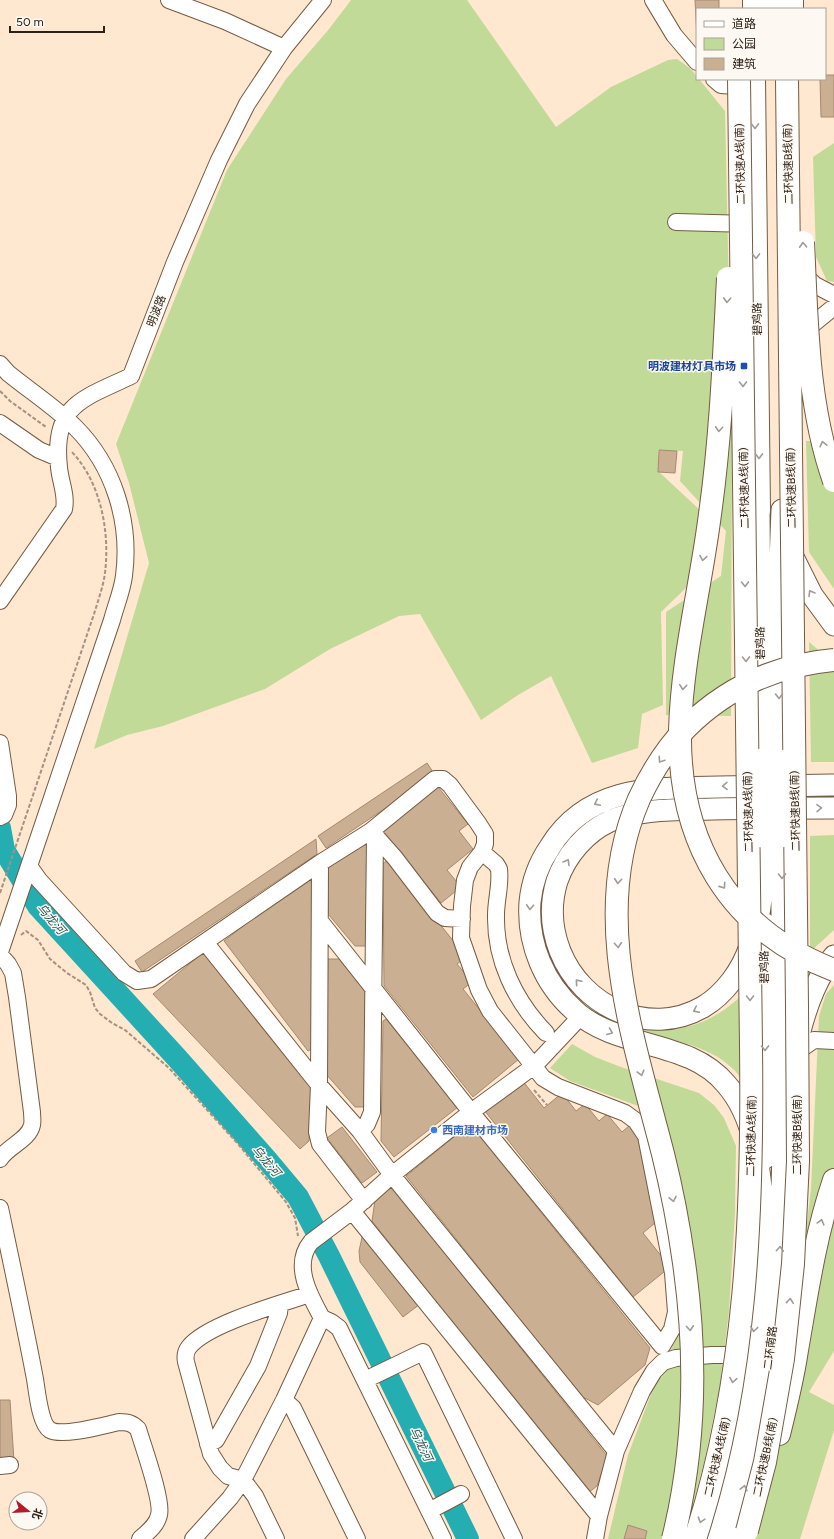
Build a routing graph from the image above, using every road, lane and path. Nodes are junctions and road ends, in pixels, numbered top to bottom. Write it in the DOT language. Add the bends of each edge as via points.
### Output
graph roads {
  1 [pos="169,0"];
  2 [pos="323,0"];
  3 [pos="653,0"];
  4 [pos="284,48"];
  5 [pos="696,61"];
  6 [pos="715,80"];
  7 [pos="777,80"];
  8 [pos="787,80"];
  9 [pos="795,80"];
  10 [pos="749,82"];
  11 [pos="676,222"];
  12 [pos="756,224"];
  13 [pos="780,252"];
  14 [pos="834,295"];
  15 [pos="834,307"];
  16 [pos="782,359"];
  17 [pos="0,364"];
  18 [pos="0,391"];
  19 [pos="65,418"];
  20 [pos="0,423"];
  21 [pos="58,436"];
  22 [pos="58,458"];
  23 [pos="834,481"];
  24 [pos="760,510"];
  25 [pos="782,510"];
  26 [pos="0,601"];
  27 [pos="834,624"];
  28 [pos="834,660"];
  29 [pos="0,743"];
  30 [pos="771,759"];
  31 [pos="834,785"];
  32 [pos="834,808"];
  33 [pos="2,816"];
  34 [pos="373,833"];
  35 [pos="772,837"];
  36 [pos="482,852"];
  37 [pos="320,862"];
  38 [pos="29,868"];
  39 [pos="763,869"];
  40 [pos="0,893"];
  41 [pos="462,919"];
  42 [pos="320,921"];
  43 [pos="26,931"];
  44 [pos="205,942"];
  45 [pos="0,954"];
  46 [pos="834,956"];
  47 [pos="834,970"];
  48 [pos="374,990"];
  49 [pos="581,1016"];
  50 [pos="546,1033"];
  51 [pos="834,1041"];
  52 [pos="794,1054"];
  53 [pos="534,1066"];
  54 [pos="319,1085"];
  55 [pos="471,1112"];
  56 [pos="360,1131"];
  57 [pos="784,1154"];
  58 [pos="0,1159"];
  59 [pos="392,1175"];
  60 [pos="834,1180"];
  61 [pos="763,1207"];
  62 [pos="0,1208"];
  63 [pos="353,1210"];
  64 [pos="308,1245"];
  65 [pos="310,1294"];
  66 [pos="280,1304"];
  67 [pos="322,1318"];
  68 [pos="760,1356"];
  69 [pos="365,1380"];
  70 [pos="284,1400"];
  71 [pos="208,1444"];
  72 [pos="616,1451"];
  73 [pos="243,1480"];
  74 [pos="461,1494"];
  75 [pos="429,1511"];
  76 [pos="599,1516"];
  77 [pos="740,1536"];
  78 [pos="140,1539"];
  79 [pos="193,1539"];
  80 [pos="276,1539"];
  81 [pos="357,1539"];
  82 [pos="443,1539"];
  83 [pos="514,1539"];
  84 [pos="595,1539"];
  85 [pos="673,1539"];
  86 [pos="695,1539"];
  87 [pos="710,1539"];
  1 -- 4 [label="street" via="225,21"];
  2 -- 4 [label="street, 明波路"];
  3 -- 5 [label="street" via="674,35"];
  4 -- 19 [label="street, 明波路" via="247,104 219,160 175,262 131,376 82,399"];
  6 -- 10 [label="street" via="721,85"];
  7 -- 13 [label="highway, 碧鸡路"];
  77 -- 8 [label="highway, 二环快速B线(南), one-way, bridge" via="765,1462 783,1359 793,1264 797,1168"];
  23 -- 9 [label="highway, one-way, bridge" via="820,435 810,364"];
  10 -- 12 [label="highway, 碧鸡路, one-way"];
  10 -- 47 [label="highway, one-way, bridge" via="718,446 710,517 684,682 680,730 682,776 697,838 710,867 726,892 755,924 777,941 800,955"];
  10 -- 86 [label="highway, 二环快速A线(南), one-way, bridge" via="751,1160 746,1260 736,1360 719,1452"];
  11 -- 12 [label="street"];
  12 -- 24 [label="highway, 碧鸡路, one-way"];
  13 -- 14 [label="street" via="815,285"];
  13 -- 16 [label="highway, 碧鸡路"];
  15 -- 16 [label="street" via="813,324"];
  16 -- 25 [label="highway, 碧鸡路"];
  17 -- 19 [label="street"];
  18 -- 21 [label="path"];
  19 -- 21 [label="street, 明波路"];
  19 -- 38 [label="street" via="95,450 112,480 124,528 124,577"];
  20 -- 22 [label="street" via="39,450"];
  21 -- 22 [label="street, 明波路"];
  21 -- 40 [label="path" via="78,459 94,488 102,510 107,554 105,574"];
  22 -- 26 [label="street, 明波路" via="64,509"];
  24 -- 30 [label="main road, 碧鸡路"];
  27 -- 25 [label="main road, one-way" via="812,594 797,567 786,539"];
  25 -- 30 [label="main road, 碧鸡路, one-way"];
  28 -- 85 [label="highway, one-way, bridge" via="801,665 763,676 728,694 695,719 667,750 644,788 632,816 622,855 617,906 623,989 637,1056 673,1196 685,1265 689,1312 692,1382 690,1427"];
  29 -- 33 [label="street" via="8,796 8,805"];
  30 -- 35 [label="main road, 碧鸡路, bridge"];
  31 -- 49 [label="main road, one-way" via="639,791 603,800 571,820 553,840 539,868 531,896 530,918 536,954 549,980"];
  39 -- 32 [label="main road, one-way" via="760,911 744,962 726,988 704,1006 692,1012 679,1017 658,1019 621,1013 590,995 574,978 562,957 554,935 552,911 555,888 572,854 586,837 602,825 621,818 654,812"];
  34 -- 36 [label="street" via="435,779 443,779 485,834"];
  34 -- 37 [label="street"];
  34 -- 41 [label="street" via="437,914 445,918"];
  34 -- 48 [label="street"];
  35 -- 39 [label="main road, 碧鸡路"];
  35 -- 57 [label="main road, 碧鸡路, one-way"];
  36 -- 41 [label="street" via="470,867 465,880"];
  36 -- 50 [label="street" via="499,869 496,920 504,968 521,1003"];
  37 -- 42 [label="street"];
  37 -- 44 [label="street"];
  38 -- 44 [label="street" via="124,974 137,981 151,979"];
  38 -- 45 [label="street"];
  39 -- 61 [label="main road, 碧鸡路, one-way"];
  41 -- 53 [label="street" via="461,938 479,990 490,1011"];
  42 -- 48 [label="street"];
  42 -- 54 [label="street"];
  43 -- 64 [label="path" via="38,940 50,959 86,985 100,1014 126,1030 169,1068 238,1144 286,1202 295,1218 301,1244"];
  44 -- 54 [label="street"];
  45 -- 58 [label="street" via="13,973 18,997 32,1112 32,1126 25,1137 10,1147"];
  46 -- 52 [label="main road" via="810,999"];
  48 -- 55 [label="street"];
  48 -- 56 [label="street" via="372,1112 367,1124"];
  49 -- 53 [label="street"];
  49 -- 61 [label="main road, one-way" via="611,1033 692,1059 715,1072 725,1082 740,1104 750,1128 759,1170"];
  51 -- 52 [label="street" via="814,1040"];
  52 -- 57 [label="main road"];
  53 -- 55 [label="street"];
  53 -- 55 [label="street" via="550,1083 625,1113 636,1121 646,1136 673,1273 676,1312 672,1329 662,1346"];
  54 -- 56 [label="street"];
  54 -- 63 [label="street" via="317,1132 320,1144"];
  55 -- 59 [label="street"];
  56 -- 59 [label="street"];
  68 -- 57 [label="main road, 二环南路, one-way" via="779,1263"];
  59 -- 63 [label="street"];
  59 -- 72 [label="street"];
  77 -- 60 [label="highway, one-way, bridge" via="761,1495 782,1424 815,1246"];
  61 -- 68 [label="main road, 二环南路, one-way" via="758,1284"];
  62 -- 78 [label="street" via="45,1424 49,1430 63,1433 126,1422 138,1429 160,1507 153,1527"];
  63 -- 64 [label="street"];
  63 -- 76 [label="street"];
  64 -- 65 [label="street" via="302,1269"];
  65 -- 66 [label="street"];
  65 -- 67 [label="street"];
  66 -- 71 [label="street" via="279,1313 258,1366 216,1440"];
  66 -- 71 [label="street" via="230,1322 199,1338 185,1355"];
  67 -- 69 [label="street" via="339,1328"];
  67 -- 70 [label="street"];
  68 -- 72 [label="street" via="712,1355 676,1358 663,1362 654,1371 642,1391"];
  77 -- 68 [label="main road, 二环南路, one-way" via="751,1459"];
  68 -- 87 [label="main road, 二环南路"];
  69 -- 75 [label="street"];
  69 -- 83 [label="street" via="423,1352"];
  70 -- 73 [label="street"];
  70 -- 81 [label="street" via="293,1408"];
  71 -- 73 [label="street" via="220,1468 228,1476"];
  72 -- 76 [label="street"];
  73 -- 79 [label="street"];
  73 -- 80 [label="street" via="255,1496"];
  74 -- 75 [label="street"];
  75 -- 82 [label="street"];
  76 -- 84 [label="street"];
}
